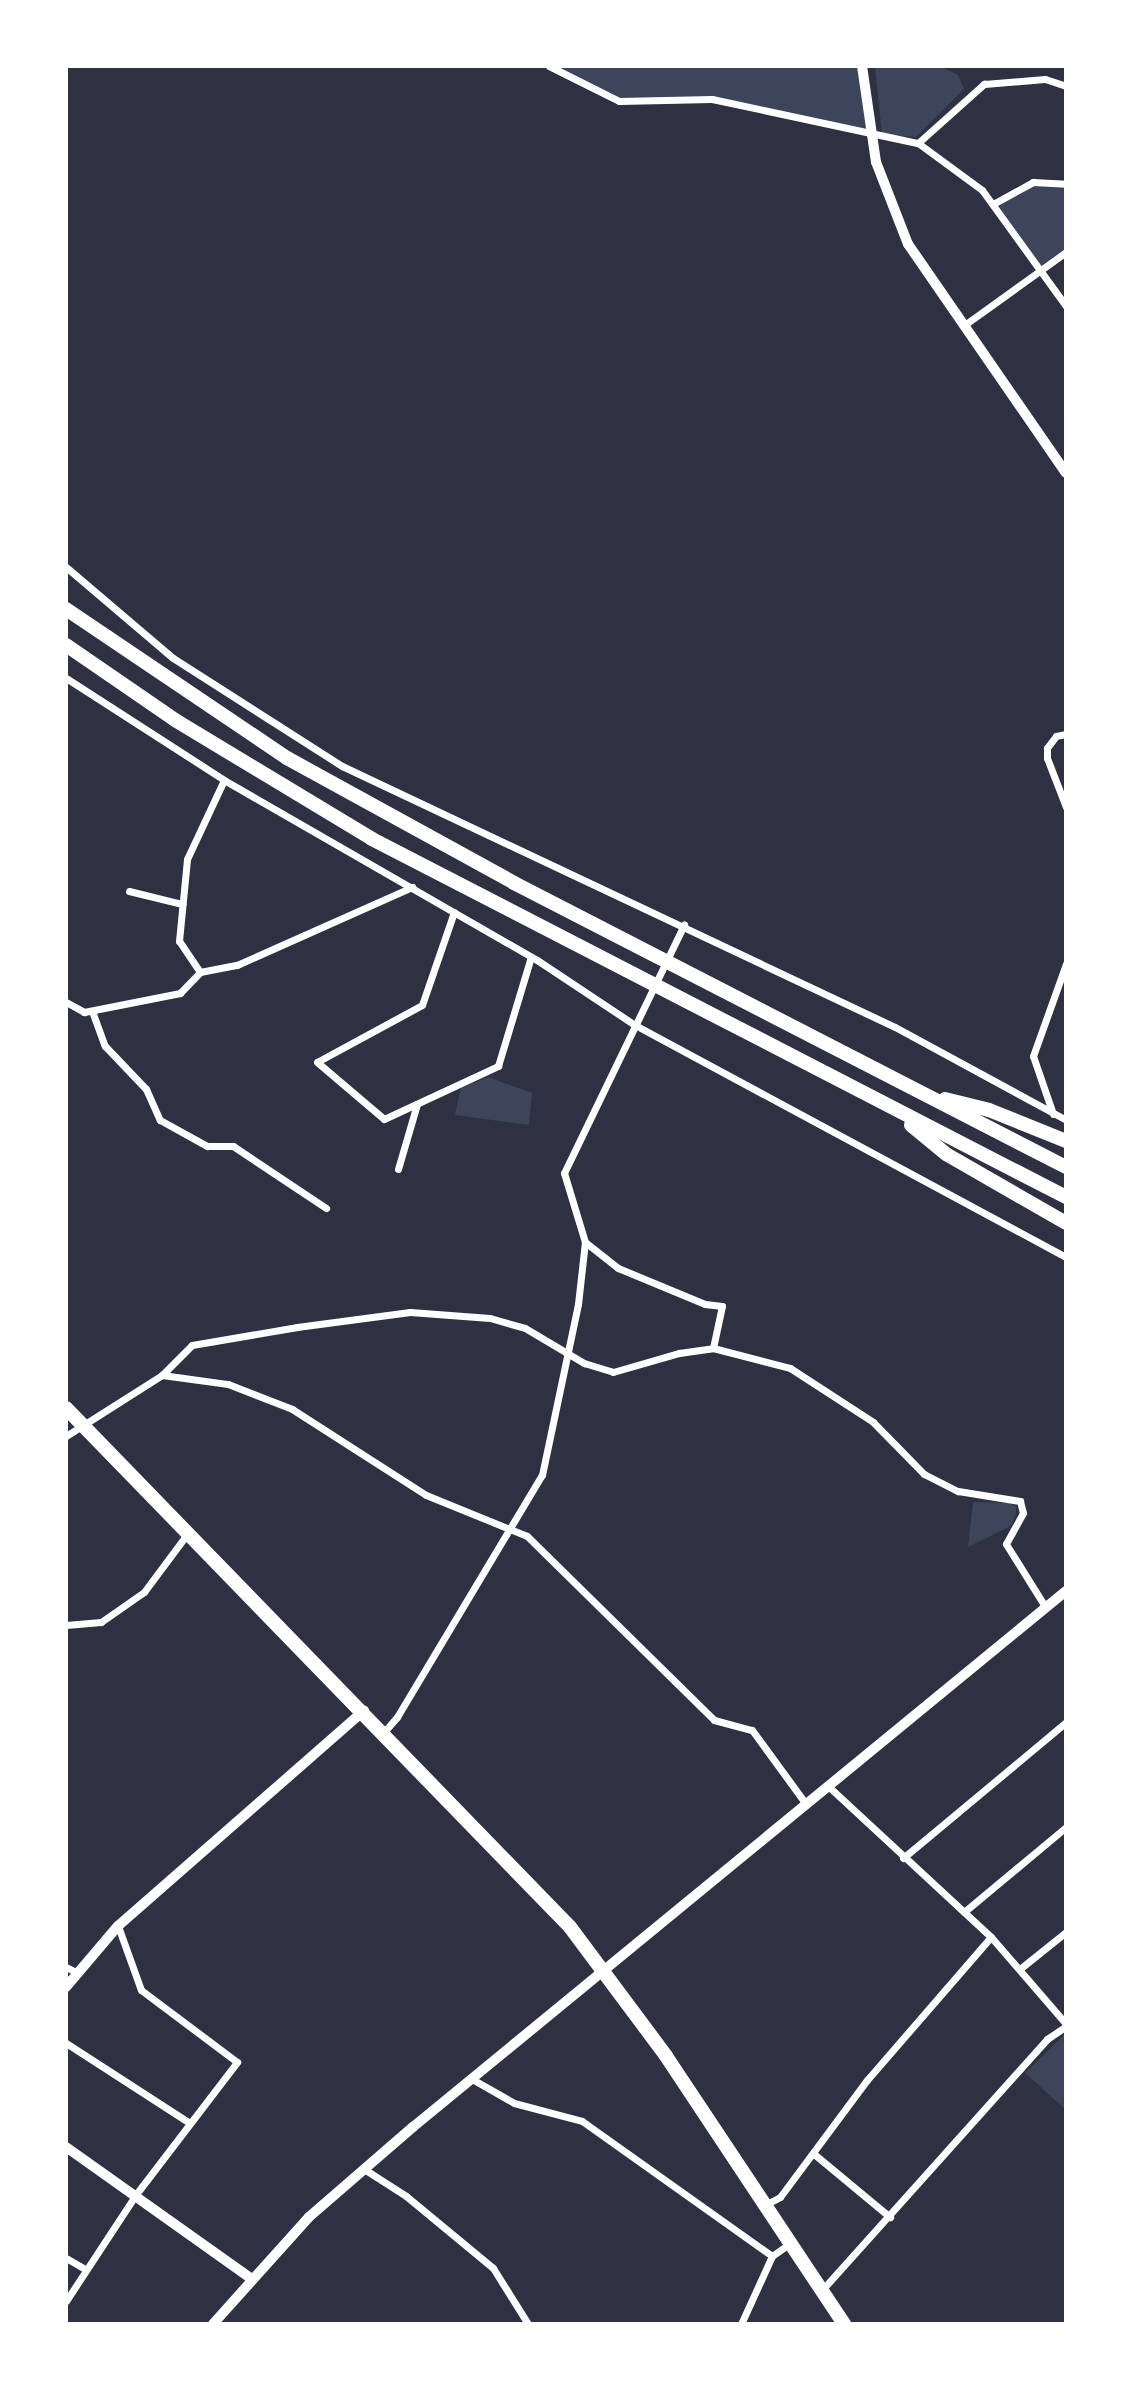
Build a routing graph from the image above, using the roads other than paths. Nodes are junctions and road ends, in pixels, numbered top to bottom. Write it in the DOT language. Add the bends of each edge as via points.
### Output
graph roads {
  1 [pos="549,66"];
  2 [pos="862,66"];
  3 [pos="1066,86"];
  4 [pos="870,134"];
  5 [pos="918,142"];
  6 [pos="1066,184"];
  7 [pos="993,204"];
  8 [pos="1066,252"];
  9 [pos="1042,269"];
  10 [pos="1066,306"];
  11 [pos="962,327"];
  12 [pos="1065,472"];
  13 [pos="66,567"];
  14 [pos="66,609"];
  15 [pos="66,645"];
  16 [pos="66,678"];
  17 [pos="1066,734"];
  18 [pos="224,780"];
  19 [pos="1066,807"];
  20 [pos="412,887"];
  21 [pos="129,891"];
  22 [pos="182,904"];
  23 [pos="454,912"];
  24 [pos="684,925"];
  25 [pos="531,957"];
  26 [pos="1066,964"];
  27 [pos="200,972"];
  28 [pos="66,1002"];
  29 [pos="92,1011"];
  30 [pos="635,1026"];
  31 [pos="927,1095"];
  32 [pos="417,1104"];
  33 [pos="893,1110"];
  34 [pos="1053,1114"];
  35 [pos="1066,1120"];
  36 [pos="1066,1141"];
  37 [pos="1066,1167"];
  38 [pos="398,1170"];
  39 [pos="1066,1198"];
  40 [pos="326,1208"];
  41 [pos="1066,1223"];
  42 [pos="585,1242"];
  43 [pos="1066,1257"];
  44 [pos="713,1348"];
  45 [pos="566,1353"];
  46 [pos="162,1375"];
  47 [pos="66,1408"];
  48 [pos="84,1425"];
  49 [pos="66,1436"];
  50 [pos="512,1529"];
  51 [pos="188,1532"];
  52 [pos="1066,1591"];
  53 [pos="1046,1608"];
  54 [pos="66,1625"];
  55 [pos="364,1711"];
  56 [pos="1066,1722"];
  57 [pos="384,1732"];
  58 [pos="828,1786"];
  59 [pos="806,1804"];
  60 [pos="1066,1827"];
  61 [pos="903,1858"];
  62 [pos="964,1912"];
  63 [pos="118,1926"];
  64 [pos="1066,1932"];
  65 [pos="991,1937"];
  66 [pos="66,1967"];
  67 [pos="1021,1968"];
  68 [pos="605,1971"];
  69 [pos="78,1973"];
  70 [pos="66,1987"];
  71 [pos="1066,2025"];
  72 [pos="66,2043"];
  73 [pos="472,2079"];
  74 [pos="188,2122"];
  75 [pos="66,2147"];
  76 [pos="814,2154"];
  77 [pos="364,2169"];
  78 [pos="137,2193"];
  79 [pos="763,2206"];
  80 [pos="890,2217"];
  81 [pos="789,2244"];
  82 [pos="772,2256"];
  83 [pos="66,2258"];
  84 [pos="85,2269"];
  85 [pos="250,2277"];
  86 [pos="821,2291"];
  87 [pos="66,2301"];
  88 [pos="213,2323"];
  89 [pos="528,2323"];
  90 [pos="741,2323"];
  91 [pos="844,2323"];
  1 -- 4 [label="street" via="619,101 712,99 794,113"];
  2 -- 4 [label="street"];
  3 -- 5 [label="street" via="1045,79 984,84"];
  4 -- 5 [label="street"];
  4 -- 11 [label="street" via="882,182 908,244"];
  5 -- 7 [label="street"];
  6 -- 7 [label="street" via="1033,182"];
  7 -- 9 [label="street"];
  8 -- 9 [label="street"];
  9 -- 10 [label="street"];
  9 -- 11 [label="street"];
  11 -- 12 [label="street"];
  13 -- 24 [label="street" via="173,658 342,766"];
  14 -- 31 [label="highway" via="287,758 514,883"];
  15 -- 33 [label="highway" via="186,726 372,839"];
  16 -- 18 [label="street"];
  17 -- 19 [label="street" via="1056,736 1047,748 1047,758"];
  18 -- 20 [label="street"];
  18 -- 22 [label="street" via="187,859"];
  20 -- 23 [label="street"];
  20 -- 27 [label="street" via="237,965"];
  21 -- 22 [label="street"];
  22 -- 27 [label="street" via="179,941"];
  23 -- 25 [label="street"];
  23 -- 32 [label="street" via="422,1005 317,1062 384,1119"];
  24 -- 30 [label="street"];
  24 -- 34 [label="street" via="895,1027"];
  25 -- 30 [label="street"];
  25 -- 32 [label="street" via="498,1066"];
  26 -- 34 [label="street" via="1033,1056"];
  27 -- 29 [label="street" via="180,993"];
  28 -- 29 [label="street" via="84,1012"];
  29 -- 40 [label="street" via="105,1046 146,1089 160,1120 207,1146 233,1146"];
  30 -- 42 [label="street" via="564,1173"];
  30 -- 43 [label="street"];
  31 -- 36 [label="highway" via="989,1110"];
  31 -- 37 [label="highway"];
  32 -- 38 [label="street"];
  33 -- 39 [label="highway"];
  33 -- 41 [label="highway" via="946,1154"];
  34 -- 35 [label="street"];
  42 -- 44 [label="street" via="618,1268 705,1304 722,1306"];
  42 -- 45 [label="street" via="578,1304"];
  44 -- 45 [label="street" via="613,1373"];
  44 -- 53 [label="street" via="790,1368 873,1423 924,1474 958,1491 1020,1501 1023,1513 1006,1544"];
  45 -- 46 [label="street" via="525,1328 490,1318 410,1312 191,1345"];
  45 -- 50 [label="street" via="558,1414 542,1475"];
  46 -- 48 [label="street"];
  46 -- 50 [label="street" via="228,1384 292,1409 426,1495"];
  47 -- 48 [label="highway"];
  48 -- 49 [label="street"];
  48 -- 51 [label="highway"];
  50 -- 57 [label="street"];
  50 -- 59 [label="street" via="527,1536 714,1720 752,1730"];
  51 -- 54 [label="street" via="144,1592 101,1622"];
  51 -- 55 [label="highway"];
  52 -- 53 [label="street"];
  53 -- 58 [label="street"];
  55 -- 57 [label="highway"];
  55 -- 63 [label="street"];
  56 -- 61 [label="street"];
  57 -- 68 [label="highway" via="570,1927"];
  58 -- 59 [label="street"];
  58 -- 61 [label="street"];
  59 -- 68 [label="street"];
  60 -- 62 [label="street"];
  61 -- 62 [label="street"];
  62 -- 65 [label="street"];
  63 -- 69 [label="street"];
  63 -- 74 [label="street" via="141,1990 237,2062"];
  64 -- 67 [label="street"];
  65 -- 67 [label="street"];
  65 -- 76 [label="street" via="867,2080"];
  66 -- 69 [label="street"];
  67 -- 71 [label="street"];
  68 -- 73 [label="street"];
  68 -- 79 [label="highway"];
  69 -- 70 [label="street"];
  71 -- 80 [label="street" via="1047,2039"];
  72 -- 74 [label="street"];
  73 -- 77 [label="street"];
  73 -- 82 [label="street" via="514,2103 583,2121"];
  74 -- 78 [label="street"];
  75 -- 78 [label="street"];
  76 -- 79 [label="street" via="780,2197"];
  76 -- 80 [label="street"];
  77 -- 85 [label="street"];
  77 -- 89 [label="street" via="406,2196 493,2267"];
  78 -- 84 [label="street"];
  78 -- 85 [label="street"];
  79 -- 81 [label="highway"];
  80 -- 86 [label="street"];
  81 -- 82 [label="street"];
  81 -- 86 [label="highway"];
  82 -- 90 [label="street"];
  83 -- 84 [label="street"];
  84 -- 87 [label="street"];
  85 -- 88 [label="street"];
  86 -- 91 [label="highway"];
}
